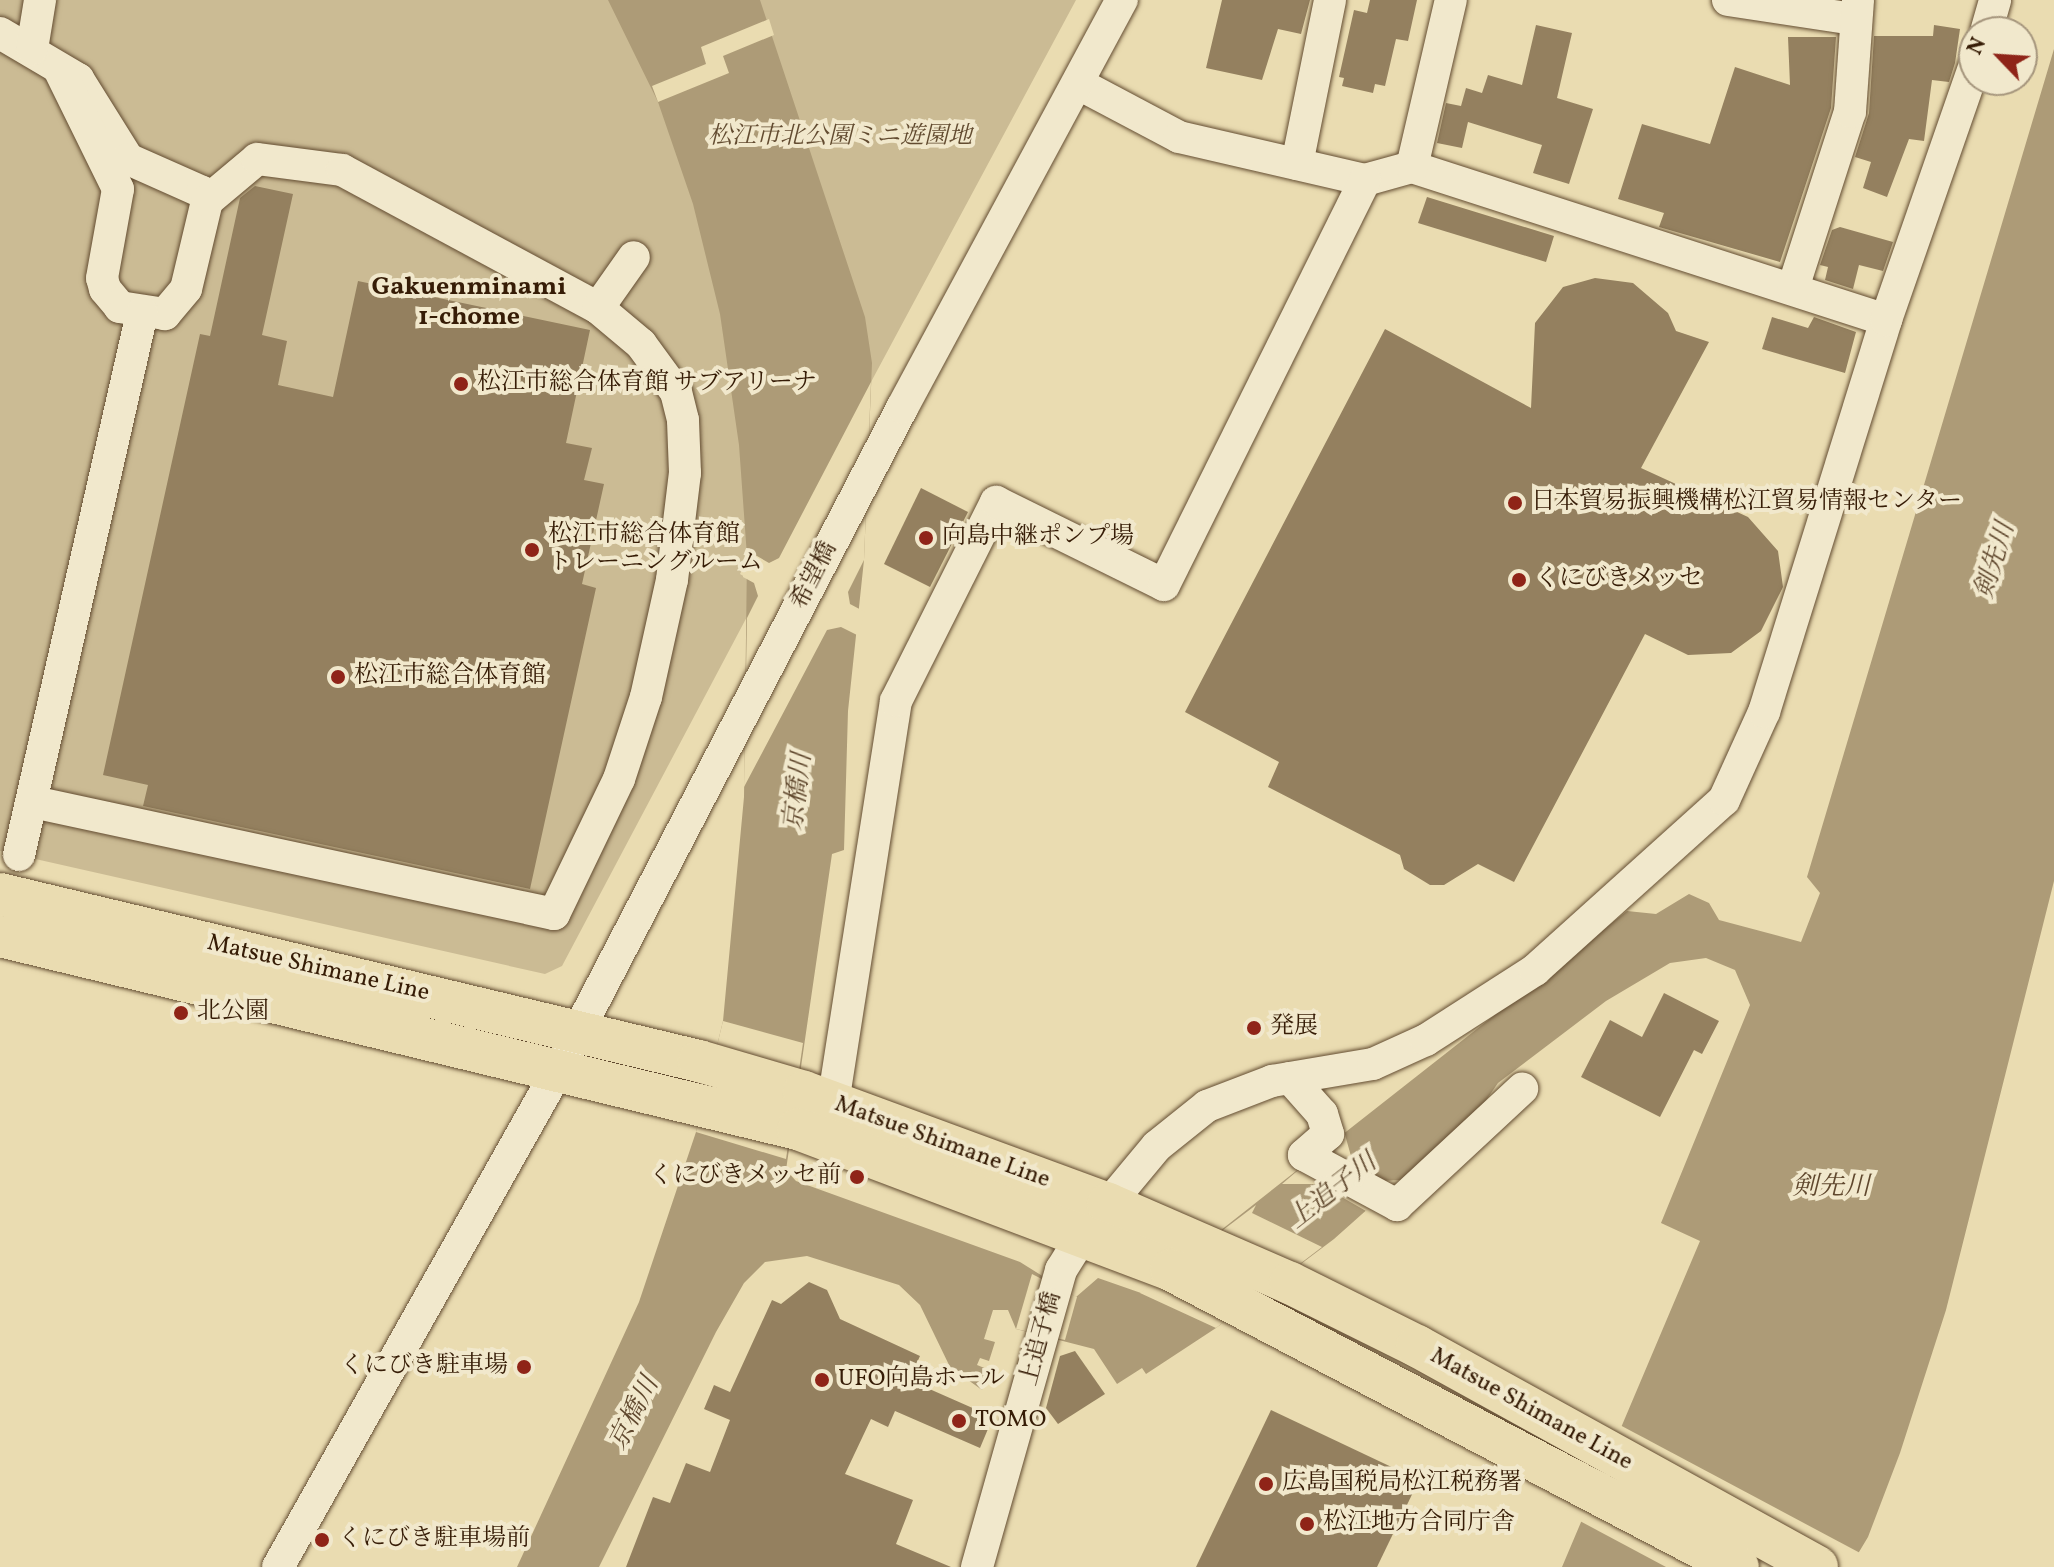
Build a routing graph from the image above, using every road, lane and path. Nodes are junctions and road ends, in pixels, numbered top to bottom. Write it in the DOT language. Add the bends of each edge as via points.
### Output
graph roads {
  1 [pos="40,0"];
  2 [pos="1122,0"];
  3 [pos="1330,0"];
  4 [pos="1451,0"];
  5 [pos="1728,0"];
  6 [pos="1856,10"];
  7 [pos="0,33"];
  8 [pos="32,49"];
  9 [pos="59,69"];
  10 [pos="1079,84"];
  11 [pos="1964,96"];
  12 [pos="1297,164"];
  13 [pos="1412,167"];
  14 [pos="1365,180"];
  15 [pos="207,201"];
  16 [pos="634,257"];
  17 [pos="1793,288"];
  18 [pos="598,308"];
  19 [pos="142,313"];
  20 [pos="1886,320"];
  21 [pos="33,802"];
  22 [pos="19,855"];
  23 [pos="0,894"];
  24 [pos="0,936"];
  25 [pos="579,1030"];
  26 [pos="559,1068"];
  27 [pos="1290,1078"];
  28 [pos="693,1080"];
  29 [pos="1522,1089"];
  30 [pos="812,1108"];
  31 [pos="1108,1204"];
  32 [pos="1071,1253"];
  33 [pos="1531,1434"];
  34 [pos="278,1567"];
  35 [pos="977,1567"];
  36 [pos="1738,1567"];
  37 [pos="1817,1567"];
  1 -- 8 [label="street"];
  2 -- 10 [label="street, 希望橋"];
  3 -- 12 [label="street"];
  4 -- 13 [label="street"];
  5 -- 6 [label="street"];
  6 -- 17 [label="street" via="1850,112"];
  7 -- 8 [label="street"];
  8 -- 9 [label="street"];
  9 -- 15 [label="street" via="78,79 128,159 194,185"];
  9 -- 19 [label="street" via="118,189 102,278 105,289 120,307"];
  10 -- 12 [label="street" via="1179,137"];
  10 -- 25 [label="street, 希望橋" via="902,408"];
  11 -- 20 [label="street"];
  12 -- 14 [label="street"];
  13 -- 14 [label="street"];
  13 -- 17 [label="street"];
  14 -- 30 [label="street" via="1164,585 996,502 896,701"];
  15 -- 18 [label="street" via="257,159 342,170"];
  15 -- 19 [label="street" via="186,289 165,314"];
  16 -- 18 [label="street"];
  17 -- 20 [label="street"];
  18 -- 21 [label="street" via="641,344 676,392 685,473 672,580 646,697 619,779 554,914"];
  19 -- 21 [label="street"];
  20 -- 27 [label="street" via="1764,712 1724,800 1535,970 1451,1024 1373,1064"];
  21 -- 22 [label="street"];
  23 -- 25 [label="main road, Matsue Shimane Line"];
  24 -- 26 [label="main road, Matsue Shimane Line"];
  25 -- 26 [label="street, 希望橋"];
  25 -- 28 [label="main road, Matsue Shimane Line"];
  26 -- 28 [label="main road, Matsue Shimane Line"];
  26 -- 34 [label="street, 希望橋"];
  27 -- 29 [label="street" via="1322,1114 1328,1134 1304,1155 1397,1205"];
  27 -- 31 [label="street" via="1207,1106 1157,1146"];
  28 -- 30 [label="main road, Matsue Shimane Line"];
  30 -- 31 [label="main road, Matsue Shimane Line"];
  30 -- 32 [label="main road, Matsue Shimane Line"];
  31 -- 32 [label="street"];
  31 -- 33 [label="main road, Matsue Shimane Line" via="1203,1243 1417,1346"];
  32 -- 33 [label="main road, Matsue Shimane Line" via="1171,1270"];
  32 -- 35 [label="street, 上追子橋"];
  33 -- 36 [label="main road, Matsue Shimane Line"];
  33 -- 37 [label="main road, Matsue Shimane Line"];
}
